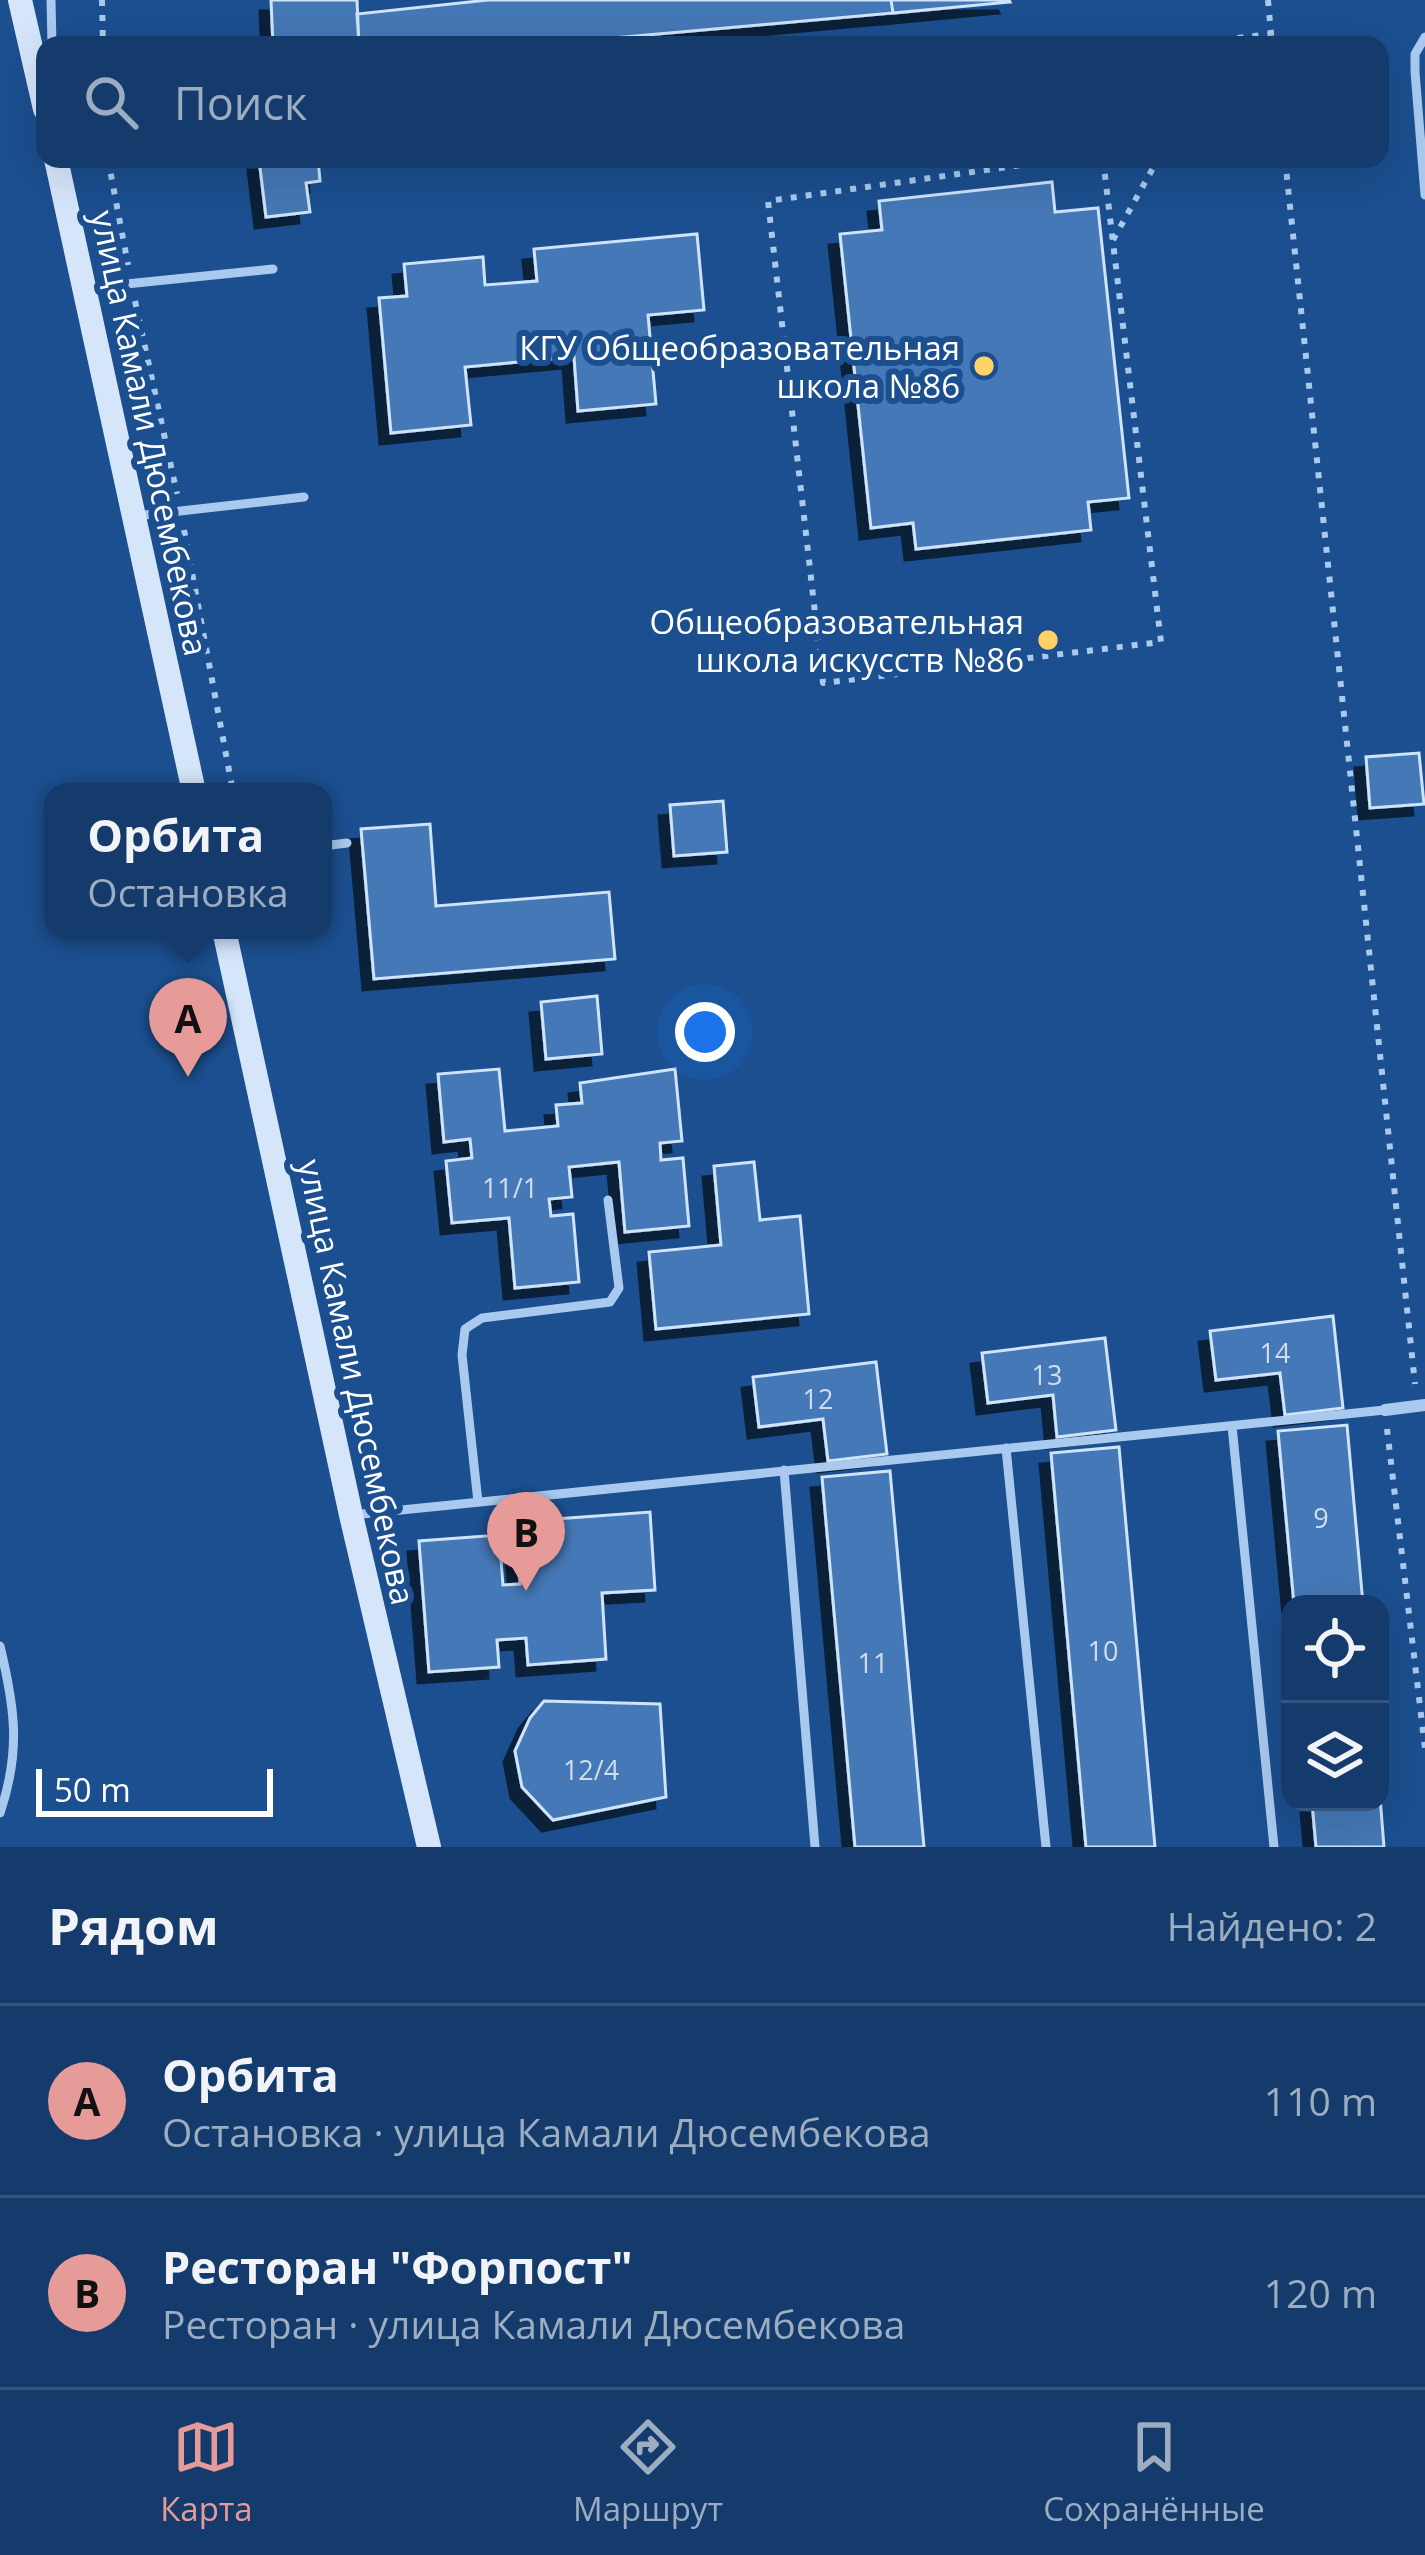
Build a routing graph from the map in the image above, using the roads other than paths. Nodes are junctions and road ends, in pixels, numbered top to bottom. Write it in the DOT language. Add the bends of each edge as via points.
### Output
graph roads {
  1 [pos="20,0"];
  2 [pos="50,0"];
  3 [pos="52,36"];
  4 [pos="1425,37"];
  5 [pos="36,70"];
  6 [pos="58,168"];
  7 [pos="1425,195"];
  8 [pos="273,268"];
  9 [pos="84,288"];
  10 [pos="304,497"];
  11 [pos="134,517"];
  12 [pos="192,783"];
  13 [pos="347,843"];
  14 [pos="332,845"];
  15 [pos="226,939"];
  16 [pos="608,1200"];
  17 [pos="1421,1406"];
  18 [pos="1385,1410"];
  19 [pos="1232,1426"];
  20 [pos="1006,1448"];
  21 [pos="784,1471"];
  22 [pos="478,1502"];
  23 [pos="351,1515"];
  24 [pos="0,1646"];
  25 [pos="0,1813"];
  26 [pos="429,1847"];
  27 [pos="815,1847"];
  28 [pos="1046,1847"];
  29 [pos="1274,1847"];
  1 -- 5 [label="main road"];
  2 -- 3 [label="lane"];
  4 -- 7 [label="lane" via="1415,72"];
  6 -- 9 [label="main road, улица Камали Дюсембекова"];
  8 -- 9 [label="lane"];
  9 -- 11 [label="main road, улица Камали Дюсембекова"];
  10 -- 11 [label="lane"];
  11 -- 12 [label="main road, улица Камали Дюсембекова"];
  13 -- 14 [label="lane"];
  15 -- 23 [label="main road, улица Камали Дюсембекова"];
  16 -- 22 [label="lane" via="619,1288 610,1302 482,1318 465,1329"];
  17 -- 18 [label="street"];
  18 -- 19 [label="lane"];
  19 -- 20 [label="lane"];
  19 -- 29 [label="lane"];
  20 -- 21 [label="lane"];
  20 -- 28 [label="lane"];
  21 -- 22 [label="lane"];
  21 -- 27 [label="lane"];
  22 -- 23 [label="lane"];
  23 -- 26 [label="main road, улица Камали Дюсембекова"];
  24 -- 25 [label="lane" via="15,1735"];
}
